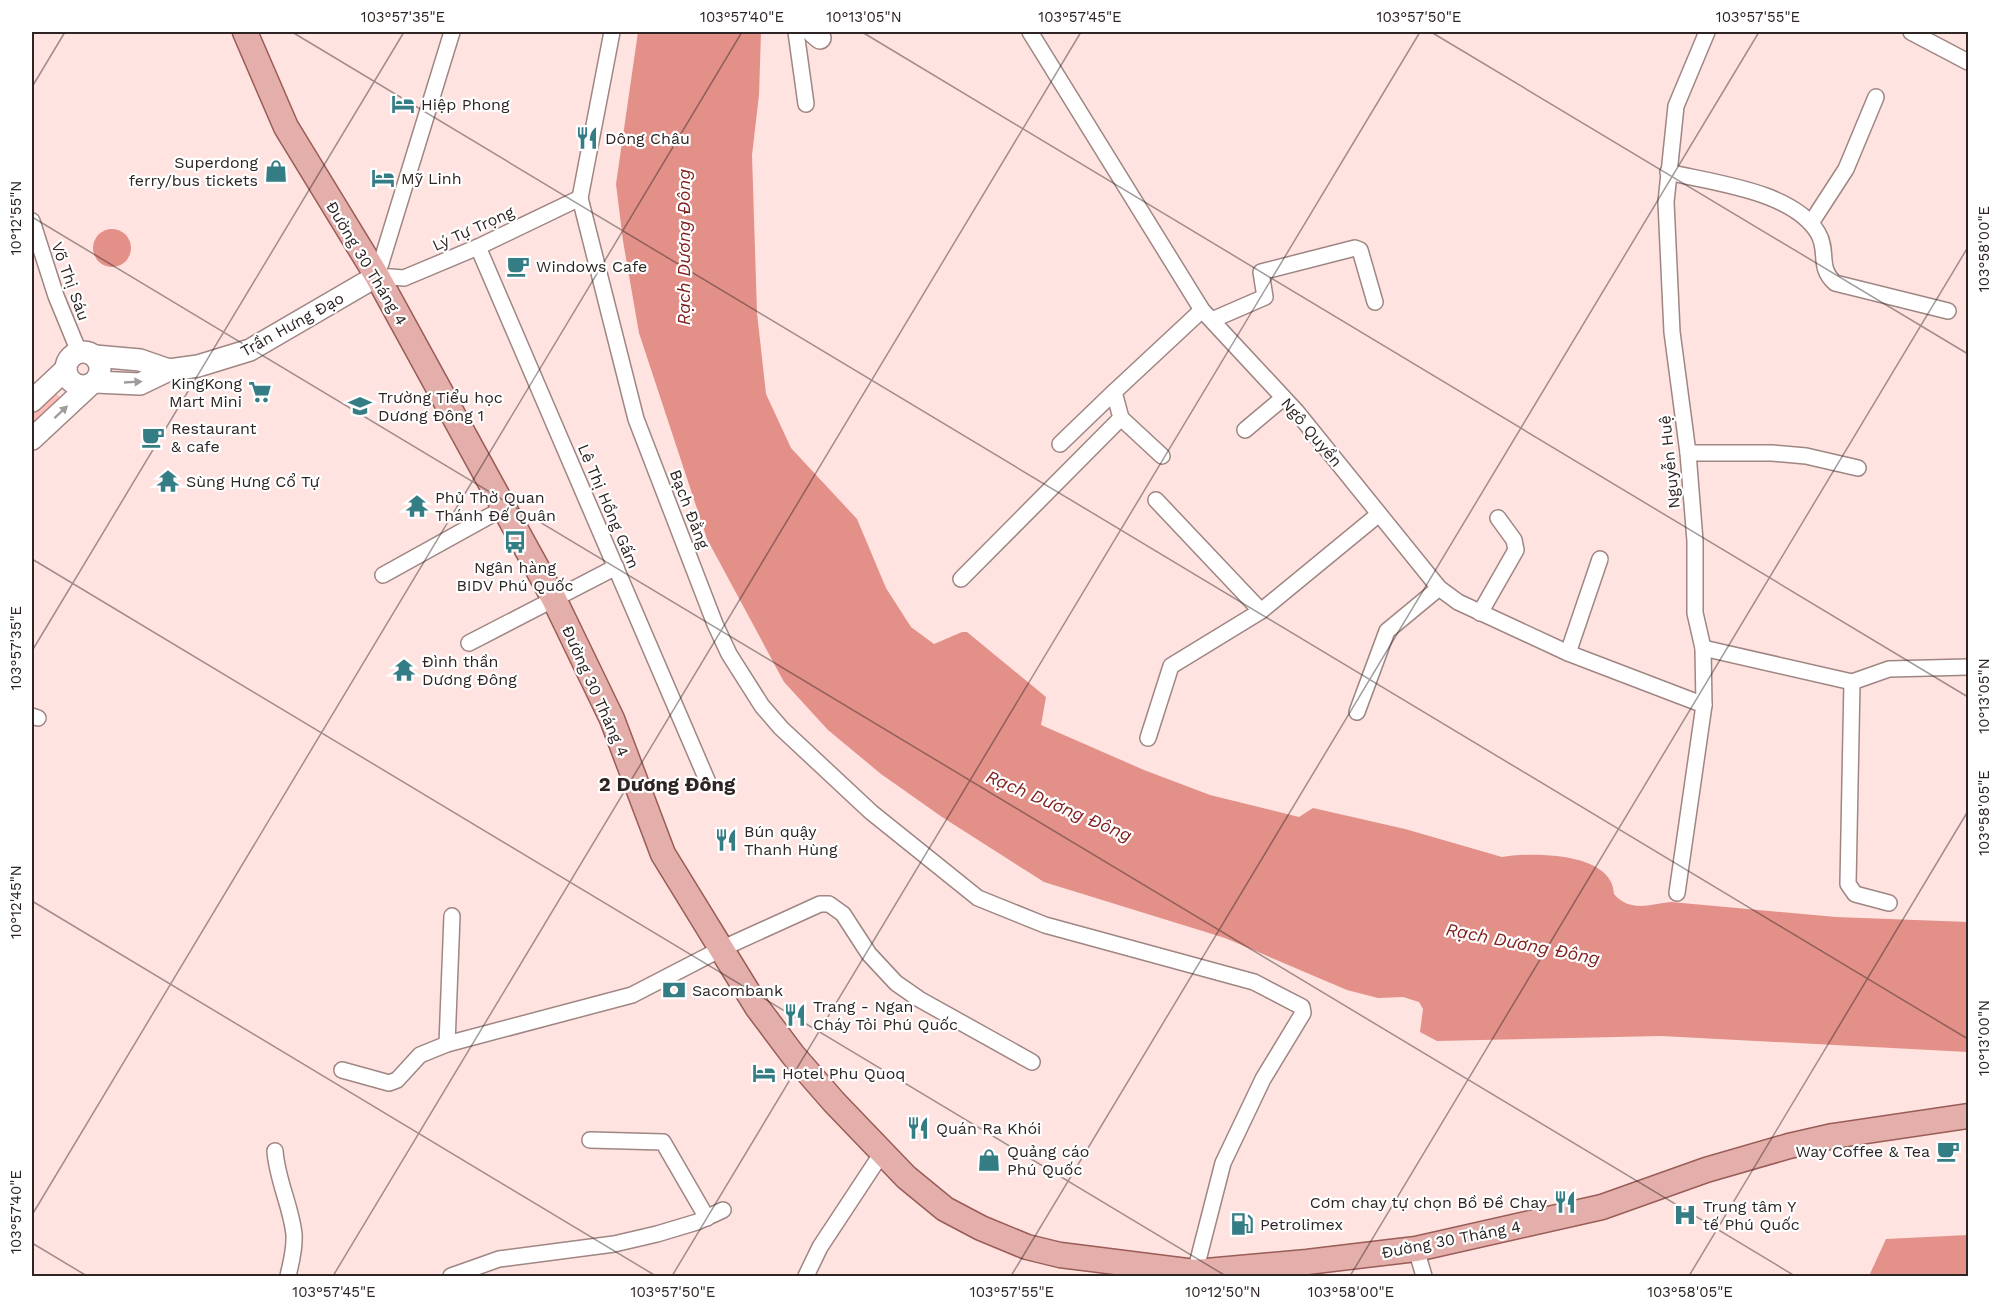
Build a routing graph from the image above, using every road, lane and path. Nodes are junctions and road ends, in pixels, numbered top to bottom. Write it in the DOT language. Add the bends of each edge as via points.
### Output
graph roads {
  1 [pos="244,32"];
  2 [pos="452,32"];
  3 [pos="612,32"];
  4 [pos="796,32"];
  5 [pos="1030,32"];
  6 [pos="1707,32"];
  7 [pos="1911,32"];
  8 [pos="1968,62"];
  9 [pos="1876,97"];
  10 [pos="806,104"];
  11 [pos="1668,172"];
  12 [pos="580,198"];
  13 [pos="32,221"];
  14 [pos="1811,223"];
  15 [pos="478,247"];
  16 [pos="377,276"];
  17 [pos="1375,302"];
  18 [pos="1948,311"];
  19 [pos="1207,315"];
  20 [pos="80,359"];
  21 [pos="169,370"];
  22 [pos="92,383"];
  23 [pos="1114,392"];
  24 [pos="1283,398"];
  25 [pos="32,401"];
  26 [pos="1121,418"];
  27 [pos="1245,430"];
  28 [pos="32,439"];
  29 [pos="1060,444"];
  30 [pos="1688,453"];
  31 [pos="1162,456"];
  32 [pos="1858,468"];
  33 [pos="1156,500"];
  34 [pos="504,508"];
  35 [pos="1379,514"];
  36 [pos="1498,518"];
  37 [pos="1600,559"];
  38 [pos="616,567"];
  39 [pos="383,575"];
  40 [pos="961,579"];
  41 [pos="1439,588"];
  42 [pos="555,599"];
  43 [pos="1261,611"];
  44 [pos="1480,613"];
  45 [pos="470,643"];
  46 [pos="1703,648"];
  47 [pos="1568,653"];
  48 [pos="1968,668"];
  49 [pos="1852,682"];
  50 [pos="1704,705"];
  51 [pos="1357,712"];
  52 [pos="1148,738"];
  53 [pos="707,780"];
  54 [pos="1677,893"];
  55 [pos="1889,903"];
  56 [pos="452,916"];
  57 [pos="722,949"];
  58 [pos="447,1044"];
  59 [pos="1032,1062"];
  60 [pos="342,1070"];
  61 [pos="1968,1116"];
  62 [pos="590,1140"];
  63 [pos="275,1151"];
  64 [pos="882,1153"];
  65 [pos="723,1210"];
  66 [pos="706,1218"];
  67 [pos="1416,1249"];
  68 [pos="1195,1272"];
  69 [pos="288,1276"];
  70 [pos="451,1276"];
  71 [pos="806,1276"];
  72 [pos="1424,1276"];
  1 -- 16 [label="main road, Đường 30 Tháng 4" via="286,127"];
  2 -- 16 [label="street"];
  3 -- 12 [label="street, Bạch Đằng"];
  4 -- 10 [label="street"];
  5 -- 19 [label="street, Ngô Quyền"];
  6 -- 11 [label="street, Nguyễn Huệ" via="1676,106"];
  7 -- 8 [label="street"];
  9 -- 14 [label="street" via="1846,169"];
  11 -- 14 [label="street" via="1767,197"];
  11 -- 30 [label="street, Nguyễn Huệ" via="1672,332"];
  12 -- 15 [label="street, Lý Tự Trọng"];
  12 -- 68 [label="street, Bạch Đằng" via="636,419 729,654 781,729 872,812 978,898 1045,925 1254,982 1302,1007 1303,1013 1263,1079 1223,1163"];
  13 -- 20 [label="street, Võ Thị Sáu"];
  14 -- 18 [label="street" via="1824,245 1824,268 1835,283"];
  15 -- 16 [label="street, Lý Tự Trọng" via="404,278"];
  15 -- 38 [label="street, Lê Thị Hồng Gấm"];
  16 -- 21 [label="main road, Trần Hưng Đạo" via="250,350 198,366"];
  16 -- 34 [label="main road, Đường 30 Tháng 4"];
  17 -- 19 [label="street" via="1360,250 1355,248 1261,272 1265,297"];
  19 -- 23 [label="street"];
  19 -- 24 [label="street, Ngô Quyền"];
  20 -- 21 [label="main road, Trần Hưng Đạo" via="140,360"];
  20 -- 22 [label="main road" via="100,372"];
  20 -- 22 [label="main road" via="73,383"];
  20 -- 25 [label="main road"];
  22 -- 21 [label="main road, Trần Hưng Đạo, one-way" via="140,384"];
  28 -- 22 [label="main road, one-way"];
  23 -- 26 [label="street"];
  23 -- 29 [label="street"];
  24 -- 27 [label="street"];
  24 -- 35 [label="street, Ngô Quyền"];
  26 -- 31 [label="street"];
  26 -- 40 [label="street"];
  30 -- 32 [label="street" via="1795,455"];
  30 -- 46 [label="street, Nguyễn Huệ" via="1695,541 1695,613"];
  33 -- 43 [label="street"];
  34 -- 39 [label="street"];
  34 -- 42 [label="main road, Đường 30 Tháng 4"];
  35 -- 41 [label="street, Ngô Quyền"];
  35 -- 43 [label="street"];
  36 -- 44 [label="street" via="1514,540 1516,550"];
  37 -- 47 [label="street"];
  38 -- 42 [label="street"];
  38 -- 53 [label="street, Lê Thị Hồng Gấm"];
  41 -- 44 [label="street, Ngô Quyền"];
  41 -- 51 [label="street" via="1387,631"];
  42 -- 45 [label="street"];
  42 -- 57 [label="main road, Đường 30 Tháng 4" via="608,710 663,854"];
  43 -- 52 [label="street" via="1171,666"];
  44 -- 47 [label="street, Ngô Quyền"];
  46 -- 49 [label="street"];
  46 -- 50 [label="street, Nguyễn Huệ"];
  47 -- 50 [label="street, Ngô Quyền"];
  48 -- 49 [label="street" via="1889,669"];
  49 -- 55 [label="street" via="1848,884 1855,894"];
  50 -- 54 [label="street, Nguyễn Huệ"];
  56 -- 58 [label="street"];
  57 -- 58 [label="street" via="632,995"];
  57 -- 59 [label="street" via="820,904 829,904 843,914 869,954 896,983"];
  57 -- 64 [label="main road, Đường 30 Tháng 4" via="757,1007 793,1055"];
  58 -- 60 [label="street" via="420,1055 397,1080 389,1083"];
  61 -- 67 [label="main road, Đường 30 Tháng 4" via="1789,1146 1602,1207"];
  62 -- 66 [label="street" via="663,1142"];
  63 -- 69 [label="street" via="294,1235"];
  64 -- 68 [label="main road, Đường 30 Tháng 4" via="945,1209 1027,1246 1060,1256"];
  64 -- 71 [label="street" via="820,1247"];
  65 -- 66 [label="street"];
  66 -- 70 [label="street" via="614,1244 499,1259"];
  67 -- 68 [label="main road, Đường 30 Tháng 4"];
  67 -- 72 [label="street"];
}
